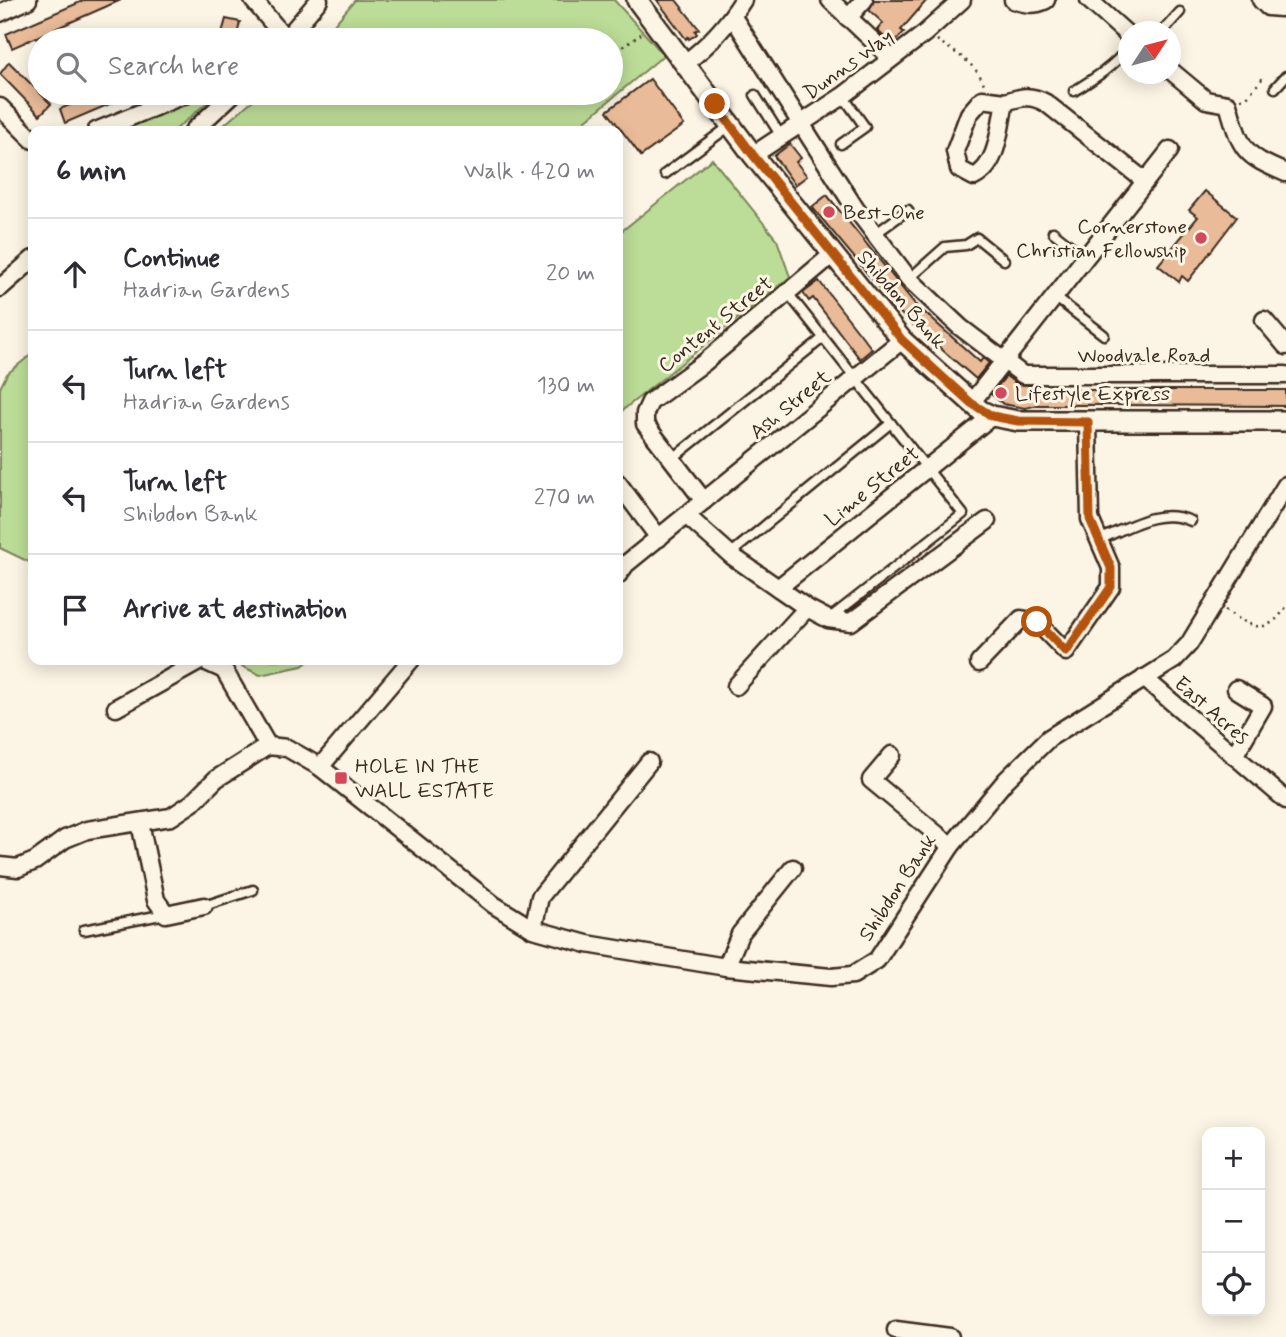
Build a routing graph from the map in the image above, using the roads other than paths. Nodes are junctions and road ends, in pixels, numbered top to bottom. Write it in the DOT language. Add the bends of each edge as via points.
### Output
graph roads {
  1 [pos="28,0"];
  2 [pos="253,0"];
  3 [pos="319,0"];
  4 [pos="637,0"];
  5 [pos="743,0"];
  6 [pos="830,0"];
  7 [pos="863,0"];
  8 [pos="962,0"];
  9 [pos="1013,0"];
  10 [pos="1046,0"];
  11 [pos="1089,0"];
  12 [pos="1261,0"];
  13 [pos="1285,8"];
  14 [pos="1180,12"];
  15 [pos="0,13"];
  16 [pos="733,17"];
  17 [pos="848,18"];
  18 [pos="1172,21"];
  19 [pos="1118,25"];
  20 [pos="277,28"];
  21 [pos="295,28"];
  22 [pos="891,58"];
  23 [pos="1118,59"];
  24 [pos="685,63"];
  25 [pos="1286,76"];
  26 [pos="1181,79"];
  27 [pos="1275,88"];
  28 [pos="1074,91"];
  29 [pos="754,95"];
  30 [pos="843,96"];
  31 [pos="1005,102"];
  32 [pos="160,105"];
  33 [pos="218,105"];
  34 [pos="0,107"];
  35 [pos="800,123"];
  36 [pos="731,125"];
  37 [pos="108,126"];
  38 [pos="198,126"];
  39 [pos="28,135"];
  40 [pos="781,136"];
  41 [pos="841,144"];
  42 [pos="1170,150"];
  43 [pos="753,155"];
  44 [pos="1286,173"];
  45 [pos="664,174"];
  46 [pos="1145,181"];
  47 [pos="908,210"];
  48 [pos="1053,232"];
  49 [pos="874,234"];
  50 [pos="833,254"];
  51 [pos="1085,257"];
  52 [pos="1004,260"];
  53 [pos="28,263"];
  54 [pos="909,279"];
  55 [pos="0,288"];
  56 [pos="787,292"];
  57 [pos="1055,297"];
  58 [pos="1264,320"];
  59 [pos="1104,335"];
  60 [pos="823,338"];
  61 [pos="902,340"];
  62 [pos="1286,346"];
  63 [pos="1005,363"];
  64 [pos="1286,375"];
  65 [pos="855,378"];
  66 [pos="971,403"];
  67 [pos="992,416"];
  68 [pos="1286,421"];
  69 [pos="1088,422"];
  70 [pos="891,423"];
  71 [pos="672,459"];
  72 [pos="927,468"];
  73 [pos="1286,485"];
  74 [pos="623,491"];
  75 [pos="704,501"];
  76 [pos="687,516"];
  77 [pos="987,521"];
  78 [pos="1191,521"];
  79 [pos="659,538"];
  80 [pos="1099,540"];
  81 [pos="730,554"];
  82 [pos="623,568"];
  83 [pos="778,588"];
  84 [pos="807,608"];
  85 [pos="828,619"];
  86 [pos="979,663"];
  87 [pos="193,665"];
  88 [pos="213,665"];
  89 [pos="407,665"];
  90 [pos="1143,678"];
  91 [pos="736,686"];
  92 [pos="1236,689"];
  93 [pos="116,708"];
  94 [pos="268,746"];
  95 [pos="892,755"];
  96 [pos="1234,755"];
  97 [pos="649,762"];
  98 [pos="320,767"];
  99 [pos="1286,800"];
  100 [pos="140,823"];
  101 [pos="951,846"];
  102 [pos="0,866"];
  103 [pos="793,869"];
  104 [pos="253,890"];
  105 [pos="204,905"];
  106 [pos="166,914"];
  107 [pos="533,929"];
  108 [pos="84,930"];
  109 [pos="726,967"];
  110 [pos="896,1330"];
  111 [pos="950,1337"];
  1 -- 15 [label="street"];
  2 -- 20 [label="street"];
  3 -- 21 [label="street"];
  4 -- 24 [label="street, Shibdon Bank"];
  5 -- 16 [label="street"];
  6 -- 17 [label="street"];
  7 -- 17 [label="street"];
  8 -- 22 [label="street, Dunns Way"];
  9 -- 10 [label="street" via="1024,4"];
  11 -- 19 [label="street"];
  12 -- 13 [label="street" via="1268,7"];
  14 -- 18 [label="lane"];
  16 -- 24 [label="street"];
  16 -- 35 [label="street, Woodvale Road"];
  17 -- 22 [label="street"];
  22 -- 30 [label="street, Dunns Way"];
  23 -- 28 [label="lane"];
  24 -- 36 [label="street, Shibdon Bank"];
  25 -- 27 [label="lane"];
  26 -- 44 [label="street" via="1206,100 1228,104 1238,140 1249,155"];
  29 -- 40 [label="lane"];
  30 -- 35 [label="street, Dunns Way"];
  30 -- 41 [label="lane" via="865,127"];
  31 -- 31 [label="street" via="992,160 984,172 974,177 959,169 955,151 969,114 982,99"];
  31 -- 46 [label="street" via="1034,97 1046,103"];
  32 -- 37 [label="street"];
  33 -- 38 [label="street"];
  34 -- 39 [label="street"];
  35 -- 40 [label="street, Dunns Way"];
  35 -- 49 [label="street, Woodvale Road"];
  36 -- 43 [label="street, Shibdon Bank"];
  36 -- 45 [label="lane"];
  40 -- 43 [label="street, Dunns Way"];
  42 -- 46 [label="street"];
  43 -- 50 [label="street, Shibdon Bank"];
  46 -- 51 [label="street"];
  47 -- 49 [label="lane"];
  48 -- 51 [label="lane"];
  49 -- 54 [label="street, Woodvale Road"];
  50 -- 56 [label="street, Content Street"];
  50 -- 61 [label="street, Shibdon Bank"];
  51 -- 57 [label="street"];
  52 -- 54 [label="lane" via="977,238 966,245 945,247"];
  53 -- 55 [label="street"];
  54 -- 63 [label="street, Woodvale Road"];
  56 -- 60 [label="lane"];
  56 -- 71 [label="street, Content Street" via="650,402 645,424"];
  57 -- 59 [label="lane"];
  57 -- 63 [label="street"];
  58 -- 62 [label="street"];
  60 -- 65 [label="lane"];
  60 -- 71 [label="lane"];
  61 -- 65 [label="street, Ash Street"];
  61 -- 66 [label="street, Shibdon Bank"];
  63 -- 64 [label="street, Woodvale Road" via="1023,376"];
  63 -- 66 [label="street"];
  65 -- 70 [label="lane"];
  65 -- 75 [label="street, Ash Street"];
  66 -- 67 [label="street, Shibdon Bank"];
  67 -- 69 [label="street, Shibdon Bank"];
  67 -- 72 [label="street, Lime Street"];
  68 -- 69 [label="street, Shibdon Bank"];
  69 -- 80 [label="street" via="1090,519"];
  70 -- 72 [label="lane"];
  70 -- 81 [label="lane"];
  71 -- 75 [label="street, Content Street"];
  72 -- 83 [label="street, Lime Street"];
  72 -- 85 [label="lane" via="963,514"];
  73 -- 90 [label="street, Shibdon Bank" via="1189,644 1174,660"];
  74 -- 79 [label="street"];
  75 -- 76 [label="street, Ash Street"];
  76 -- 79 [label="street, Ash Street"];
  76 -- 81 [label="street"];
  77 -- 85 [label="street" via="851,622"];
  78 -- 80 [label="lane" via="1170,514 1158,516"];
  79 -- 82 [label="street, Ash Street"];
  80 -- 86 [label="street" via="1111,568 1111,587 1066,652 1037,622 1021,619"];
  81 -- 83 [label="street"];
  83 -- 84 [label="street"];
  84 -- 85 [label="street"];
  84 -- 91 [label="street"];
  87 -- 93 [label="street"];
  88 -- 94 [label="street" via="224,670"];
  89 -- 98 [label="street"];
  90 -- 96 [label="street, East Acres"];
  90 -- 101 [label="street, Shibdon Bank" via="1049,738 1006,780"];
  92 -- 96 [label="street" via="1263,706"];
  94 -- 98 [label="street, Shibdon Bank" via="287,748"];
  94 -- 100 [label="street" via="216,779 171,817"];
  95 -- 101 [label="street" via="871,780"];
  96 -- 99 [label="street, East Acres"];
  97 -- 107 [label="street" via="540,897"];
  98 -- 107 [label="street, Shibdon Bank" via="494,905"];
  100 -- 102 [label="street" via="86,830 35,861 18,867"];
  100 -- 106 [label="street" via="156,900"];
  101 -- 109 [label="street, Shibdon Bank" via="877,960 853,975"];
  103 -- 109 [label="street" via="740,934"];
  104 -- 105 [label="lane"];
  105 -- 106 [label="street"];
  106 -- 108 [label="lane"];
  107 -- 109 [label="street, Shibdon Bank" via="587,944"];
  110 -- 111 [label="street"];
}
